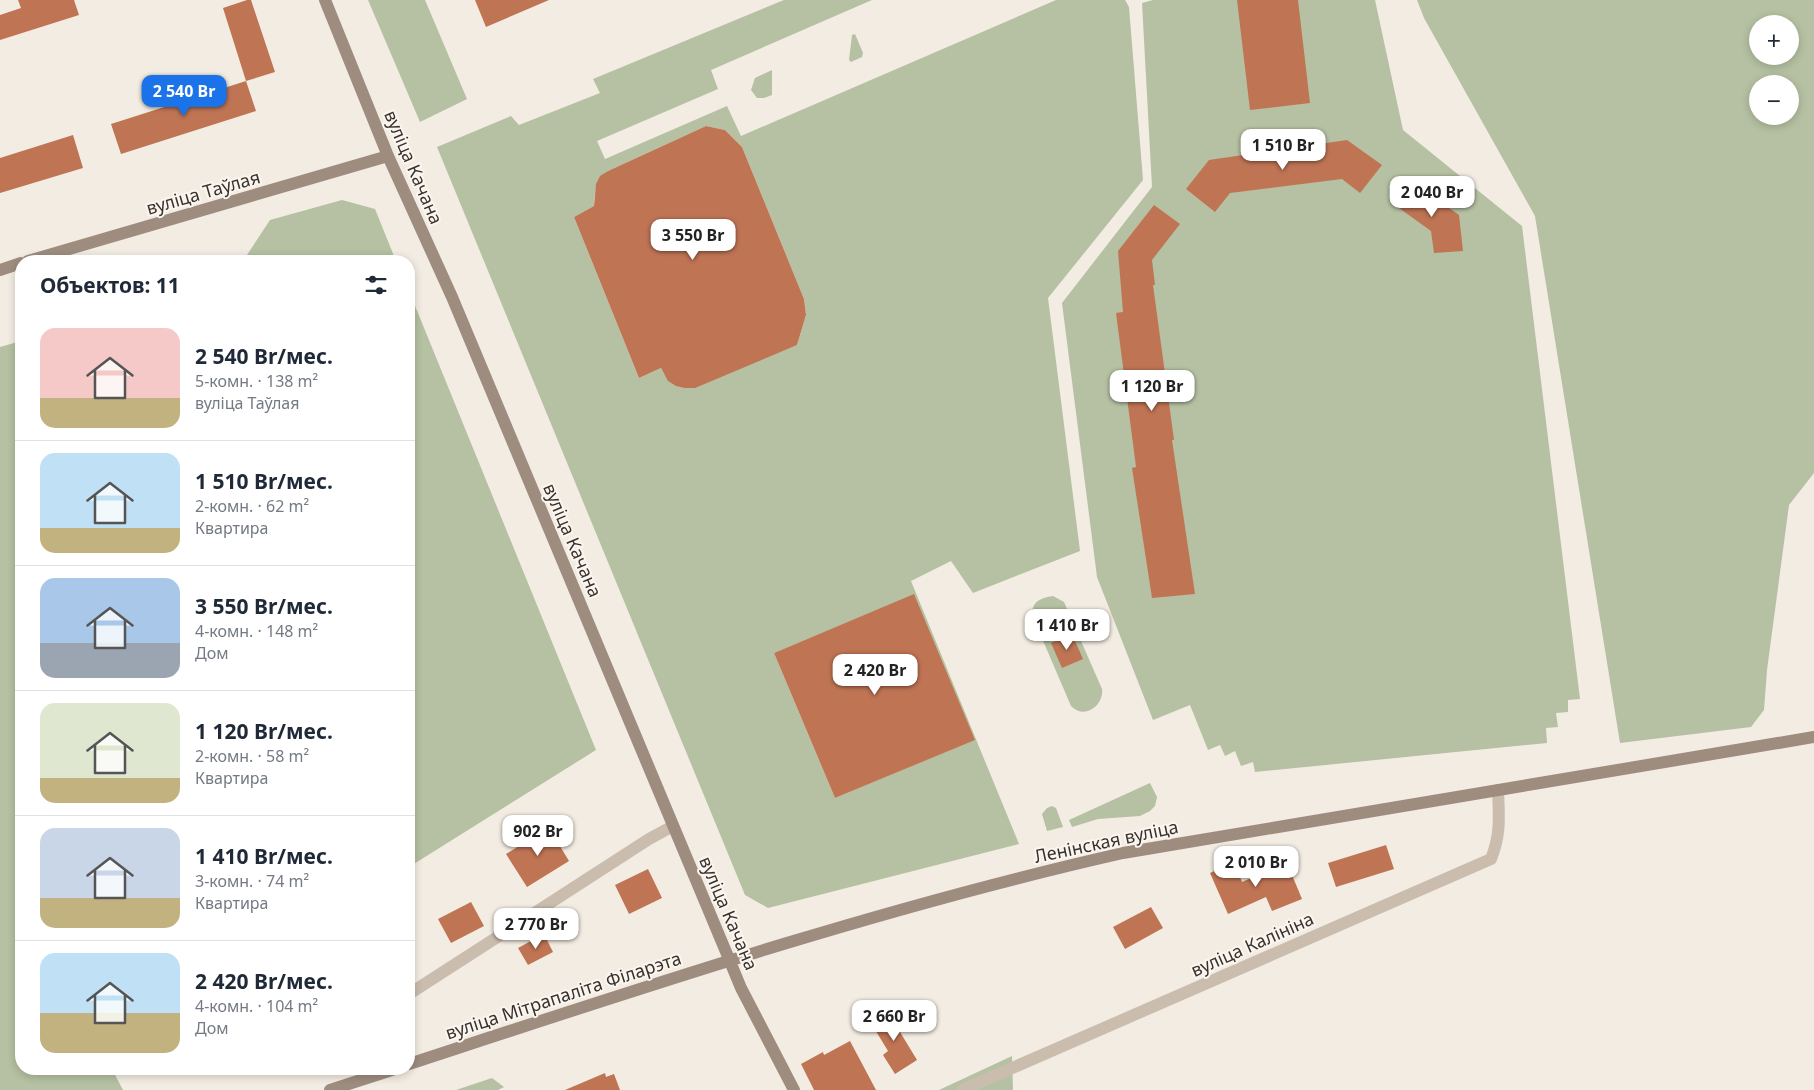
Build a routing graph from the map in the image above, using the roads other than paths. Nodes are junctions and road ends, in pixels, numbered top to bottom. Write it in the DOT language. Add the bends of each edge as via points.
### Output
graph roads {
  1 [pos="325,0"];
  2 [pos="388,156"];
  3 [pos="49,255"];
  4 [pos="15,265"];
  5 [pos="0,270"];
  6 [pos="1814,737"];
  7 [pos="1498,790"];
  8 [pos="673,826"];
  9 [pos="729,959"];
  10 [pos="415,990"];
  11 [pos="415,1062"];
  12 [pos="376,1075"];
  13 [pos="330,1090"];
  14 [pos="794,1090"];
  15 [pos="962,1090"];
  1 -- 2 [label="main road, вуліца Качана"];
  2 -- 3 [label="main road, вуліца Таўлая"];
  2 -- 8 [label="main road, вуліца Качана" via="452,297"];
  4 -- 5 [label="main road"];
  6 -- 7 [label="main road, Ленінская вуліца"];
  7 -- 9 [label="main road, Ленінская вуліца" via="1114,855 1044,871"];
  7 -- 15 [label="street, вуліца Калініна" via="1500,828 1491,859"];
  8 -- 9 [label="main road, вуліца Качана"];
  8 -- 10 [label="street"];
  9 -- 11 [label="main road, вуліца Мітрапаліта Філарэта"];
  9 -- 14 [label="main road, вуліца Качана"];
  12 -- 13 [label="main road"];
}
